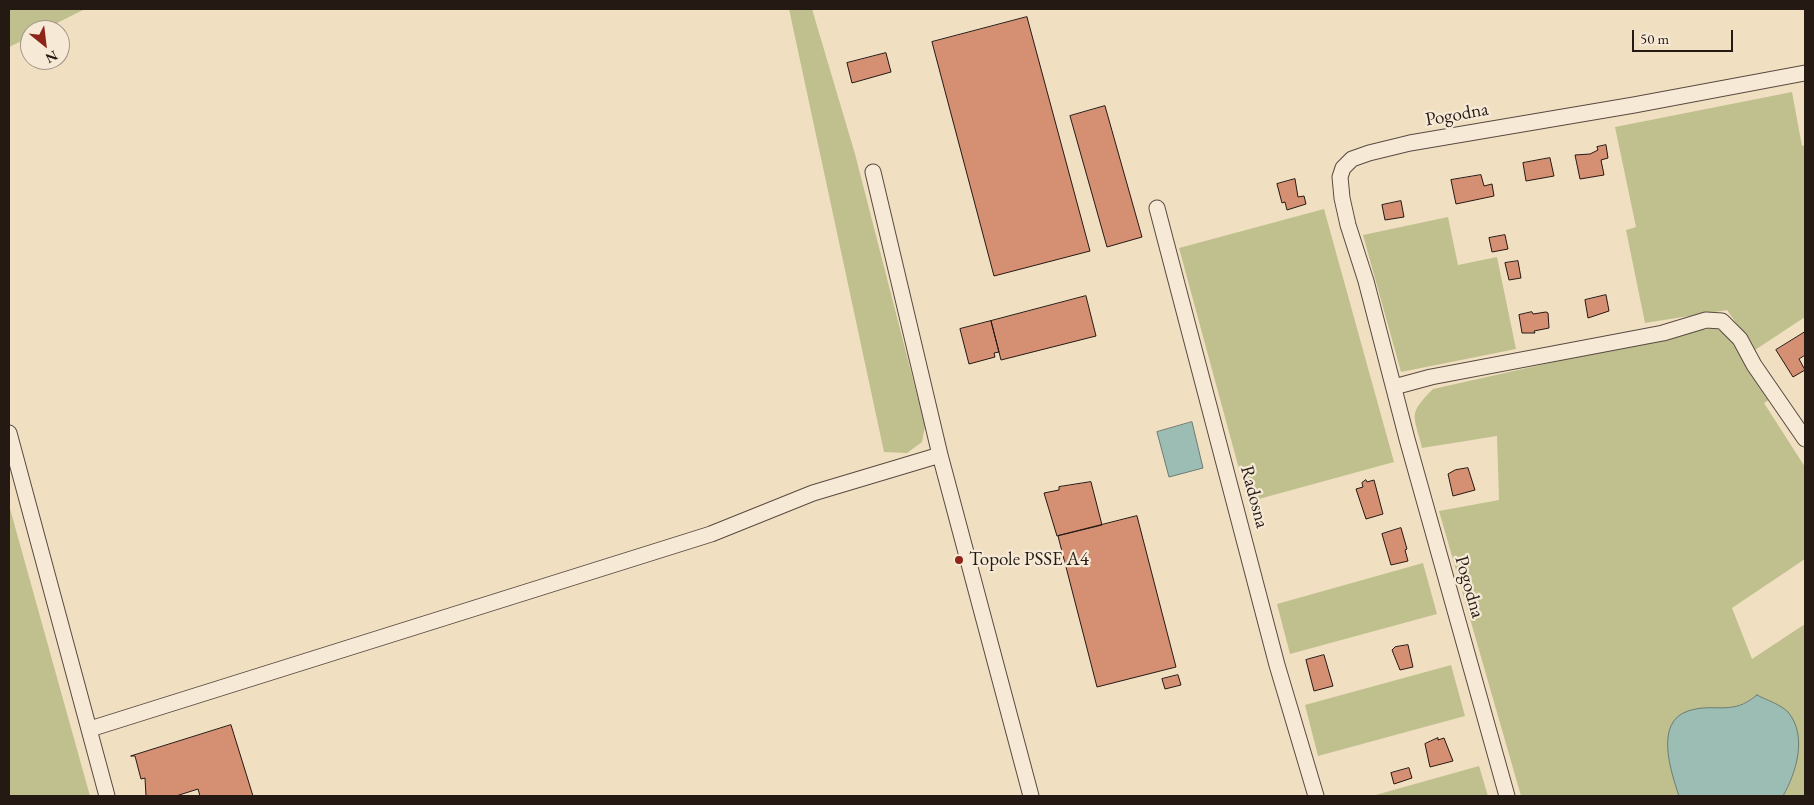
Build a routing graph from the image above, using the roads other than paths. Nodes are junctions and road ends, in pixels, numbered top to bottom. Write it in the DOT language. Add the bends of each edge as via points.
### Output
graph roads {
  1 [pos="1805,73"];
  2 [pos="873,172"];
  3 [pos="1157,208"];
  4 [pos="1394,388"];
  5 [pos="9,433"];
  6 [pos="1805,439"];
  7 [pos="940,455"];
  8 [pos="90,729"];
  9 [pos="107,796"];
  10 [pos="1031,796"];
  11 [pos="1316,796"];
  12 [pos="1507,796"];
  1 -- 4 [label="street, Pogodna" via="1634,106 1410,143 1352,159 1340,177 1342,198"];
  2 -- 7 [label="street"];
  3 -- 11 [label="street, Radosna" via="1277,665"];
  4 -- 6 [label="street" via="1440,375 1663,333 1706,320 1722,321 1740,339"];
  4 -- 12 [label="street, Pogodna"];
  5 -- 8 [label="street"];
  7 -- 8 [label="street" via="813,493 711,534"];
  7 -- 10 [label="street"];
  8 -- 9 [label="street"];
}
